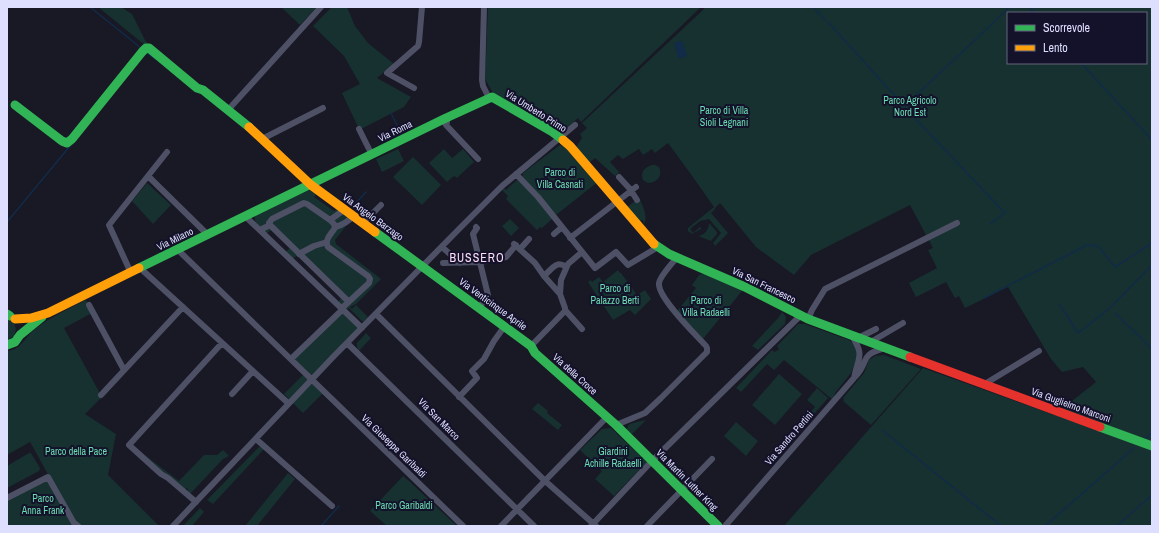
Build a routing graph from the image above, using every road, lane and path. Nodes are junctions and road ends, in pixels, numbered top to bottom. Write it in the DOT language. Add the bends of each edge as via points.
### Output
graph roads {
  1 [pos="321,7"];
  2 [pos="422,7"];
  3 [pos="484,7"];
  4 [pos="414,88"];
  5 [pos="489,98"];
  6 [pos="15,104"];
  7 [pos="322,108"];
  8 [pos="228,110"];
  9 [pos="446,118"];
  10 [pos="575,125"];
  11 [pos="359,129"];
  12 [pos="560,138"];
  13 [pos="262,139"];
  14 [pos="167,152"];
  15 [pos="372,155"];
  16 [pos="478,159"];
  17 [pos="516,174"];
  18 [pos="148,176"];
  19 [pos="619,177"];
  20 [pos="311,185"];
  21 [pos="634,189"];
  22 [pos="618,200"];
  23 [pos="637,200"];
  24 [pos="380,205"];
  25 [pos="344,210"];
  26 [pos="246,216"];
  27 [pos="353,216"];
  28 [pos="330,220"];
  29 [pos="363,223"];
  30 [pos="957,223"];
  31 [pos="270,225"];
  32 [pos="476,226"];
  33 [pos="335,227"];
  34 [pos="562,227"];
  35 [pos="260,230"];
  36 [pos="554,234"];
  37 [pos="208,235"];
  38 [pos="570,238"];
  39 [pos="530,239"];
  40 [pos="327,242"];
  41 [pos="517,246"];
  42 [pos="442,247"];
  43 [pos="658,247"];
  44 [pos="178,250"];
  45 [pos="297,252"];
  46 [pos="582,252"];
  47 [pos="288,257"];
  48 [pos="677,257"];
  49 [pos="480,262"];
  50 [pos="443,263"];
  51 [pos="460,263"];
  52 [pos="422,266"];
  53 [pos="566,267"];
  54 [pos="140,268"];
  55 [pos="131,273"];
  56 [pos="321,275"];
  57 [pos="544,276"];
  58 [pos="314,282"];
  59 [pos="560,291"];
  60 [pos="349,302"];
  61 [pos="90,305"];
  62 [pos="183,307"];
  63 [pos="479,308"];
  64 [pos="342,309"];
  65 [pos="565,310"];
  66 [pos="48,313"];
  67 [pos="376,314"];
  68 [pos="10,316"];
  69 [pos="804,317"];
  70 [pos="903,323"];
  71 [pos="504,326"];
  72 [pos="362,328"];
  73 [pos="582,329"];
  74 [pos="876,329"];
  75 [pos="20,335"];
  76 [pos="855,337"];
  77 [pos="868,342"];
  78 [pos="222,343"];
  79 [pos="347,343"];
  80 [pos="7,345"];
  81 [pos="531,346"];
  82 [pos="885,348"];
  83 [pos="1039,351"];
  84 [pos="863,358"];
  85 [pos="291,359"];
  86 [pos="124,370"];
  87 [pos="253,371"];
  88 [pos="311,380"];
  89 [pos="983,385"];
  90 [pos="232,394"];
  91 [pos="101,395"];
  92 [pos="460,397"];
  93 [pos="288,403"];
  94 [pos="607,417"];
  95 [pos="616,425"];
  96 [pos="256,439"];
  97 [pos="1152,446"];
  98 [pos="712,459"];
  99 [pos="652,461"];
  100 [pos="544,480"];
  101 [pos="682,490"];
  102 [pos="7,498"];
  103 [pos="196,502"];
  104 [pos="332,506"];
  105 [pos="516,509"];
  106 [pos="593,525"];
  107 [pos="78,526"];
  108 [pos="173,526"];
  109 [pos="463,526"];
  110 [pos="500,526"];
  111 [pos="534,526"];
  112 [pos="647,526"];
  113 [pos="718,526"];
  114 [pos="725,526"];
  1 -- 8 [label="street"];
  2 -- 4 [label="street" via="418,46 387,73"];
  3 -- 5 [label="street" via="482,80"];
  5 -- 9 [label="street, Via Roma"];
  5 -- 12 [label="street, Via Umberto Primo" via="494,98"];
  6 -- 8 [label="street, Via Angelo Barzago" via="67,143 147,48"];
  7 -- 13 [label="street"];
  8 -- 13 [label="street, Via Angelo Barzago"];
  9 -- 15 [label="street, Via Roma"];
  9 -- 16 [label="street" via="447,122 444,123"];
  10 -- 12 [label="street"];
  11 -- 15 [label="street"];
  12 -- 17 [label="street"];
  12 -- 22 [label="street, Via Umberto Primo"];
  13 -- 20 [label="street, Via Angelo Barzago"];
  14 -- 18 [label="street"];
  15 -- 20 [label="street, Via Roma"];
  17 -- 34 [label="street"];
  17 -- 42 [label="street"];
  18 -- 37 [label="street"];
  18 -- 55 [label="street" via="109,225"];
  19 -- 21 [label="street"];
  20 -- 25 [label="street, Via Angelo Barzago"];
  20 -- 26 [label="street, Via Milano"];
  21 -- 22 [label="street"];
  21 -- 23 [label="street"];
  22 -- 38 [label="street"];
  22 -- 43 [label="street, Via Umberto Primo"];
  24 -- 29 [label="street"];
  25 -- 27 [label="street, Via Angelo Barzago"];
  25 -- 28 [label="street"];
  26 -- 35 [label="street"];
  26 -- 37 [label="street, Via Milano"];
  27 -- 29 [label="street, Via Angelo Barzago"];
  27 -- 33 [label="street" via="348,222"];
  28 -- 31 [label="street" via="304,203 272,220"];
  28 -- 33 [label="street"];
  29 -- 52 [label="street, Via Angelo Barzago"];
  30 -- 69 [label="street" via="825,289 812,310"];
  31 -- 35 [label="street"];
  31 -- 45 [label="street"];
  32 -- 49 [label="street" via="473,234"];
  33 -- 40 [label="street"];
  34 -- 36 [label="street"];
  34 -- 38 [label="street"];
  35 -- 47 [label="street"];
  37 -- 44 [label="street, Via Milano"];
  38 -- 46 [label="street"];
  39 -- 41 [label="street"];
  40 -- 45 [label="street"];
  40 -- 60 [label="street" via="328,247 370,278 369,283"];
  41 -- 49 [label="street" via="506,257"];
  41 -- 57 [label="street" via="535,263"];
  42 -- 51 [label="street"];
  42 -- 52 [label="street"];
  43 -- 46 [label="street" via="628,265 616,252 595,268"];
  43 -- 48 [label="street, Via Umberto Primo"];
  44 -- 54 [label="street, Via Milano"];
  44 -- 85 [label="street, Via Giuseppe Garibaldi"];
  45 -- 47 [label="street"];
  45 -- 56 [label="street"];
  46 -- 53 [label="street"];
  47 -- 58 [label="street"];
  48 -- 69 [label="street, Via San Francesco"];
  48 -- 95 [label="street" via="658,285 676,313 707,347 706,354 645,413"];
  49 -- 51 [label="street"];
  49 -- 63 [label="street" via="488,295"];
  50 -- 51 [label="street"];
  52 -- 63 [label="street, Via Venticinque Aprile"];
  52 -- 67 [label="street"];
  53 -- 57 [label="street" via="558,264"];
  53 -- 59 [label="street"];
  54 -- 55 [label="street, Via Milano"];
  54 -- 62 [label="street"];
  55 -- 66 [label="street, Via Milano"];
  56 -- 58 [label="street"];
  56 -- 60 [label="street"];
  57 -- 59 [label="street"];
  58 -- 64 [label="street"];
  59 -- 65 [label="street"];
  60 -- 64 [label="street"];
  61 -- 86 [label="street"];
  62 -- 78 [label="street"];
  62 -- 86 [label="street"];
  63 -- 71 [label="street, Via Venticinque Aprile"];
  64 -- 72 [label="street"];
  64 -- 85 [label="street"];
  65 -- 73 [label="street"];
  65 -- 81 [label="street"];
  66 -- 68 [label="street, Via Milano" via="31,318"];
  66 -- 75 [label="street, Via Milano"];
  67 -- 72 [label="street"];
  67 -- 92 [label="street"];
  68 -- 75 [label="street, Via Milano" via="20,325"];
  69 -- 76 [label="street, Via Guglielmo Marconi"];
  69 -- 99 [label="street"];
  70 -- 77 [label="street"];
  71 -- 81 [label="street, Via Venticinque Aprile"];
  71 -- 92 [label="street" via="484,359 472,371 477,378"];
  72 -- 79 [label="street"];
  74 -- 76 [label="street"];
  75 -- 80 [label="street, Via Milano"];
  76 -- 77 [label="street, Via Guglielmo Marconi"];
  76 -- 84 [label="street"];
  77 -- 82 [label="street, Via Guglielmo Marconi"];
  77 -- 84 [label="street" via="869,351"];
  78 -- 87 [label="street"];
  78 -- 103 [label="street" via="129,445 160,474"];
  79 -- 88 [label="street"];
  79 -- 105 [label="street, Via San Marco"];
  81 -- 94 [label="street, Via della Croce" via="535,353"];
  82 -- 84 [label="street"];
  82 -- 89 [label="street, Via Guglielmo Marconi"];
  83 -- 89 [label="street"];
  84 -- 114 [label="street, Via Sandro Pertini" via="859,372"];
  85 -- 88 [label="street, Via Giuseppe Garibaldi"];
  86 -- 91 [label="street"];
  87 -- 90 [label="street"];
  87 -- 93 [label="street"];
  88 -- 93 [label="street"];
  88 -- 109 [label="street, Via Giuseppe Garibaldi"];
  89 -- 97 [label="street, Via Guglielmo Marconi"];
  92 -- 100 [label="street"];
  93 -- 96 [label="street"];
  94 -- 95 [label="street, Via Martin Luther King"];
  94 -- 100 [label="street"];
  95 -- 99 [label="street, Via Martin Luther King"];
  96 -- 103 [label="street"];
  96 -- 104 [label="street"];
  98 -- 101 [label="street"];
  99 -- 101 [label="street, Via Martin Luther King"];
  99 -- 106 [label="street"];
  100 -- 105 [label="street"];
  100 -- 106 [label="street"];
  101 -- 112 [label="street"];
  101 -- 113 [label="street, Via Martin Luther King"];
  102 -- 107 [label="street" via="48,477"];
  103 -- 108 [label="street"];
  105 -- 110 [label="street"];
  105 -- 111 [label="street, Via San Marco"];
}
